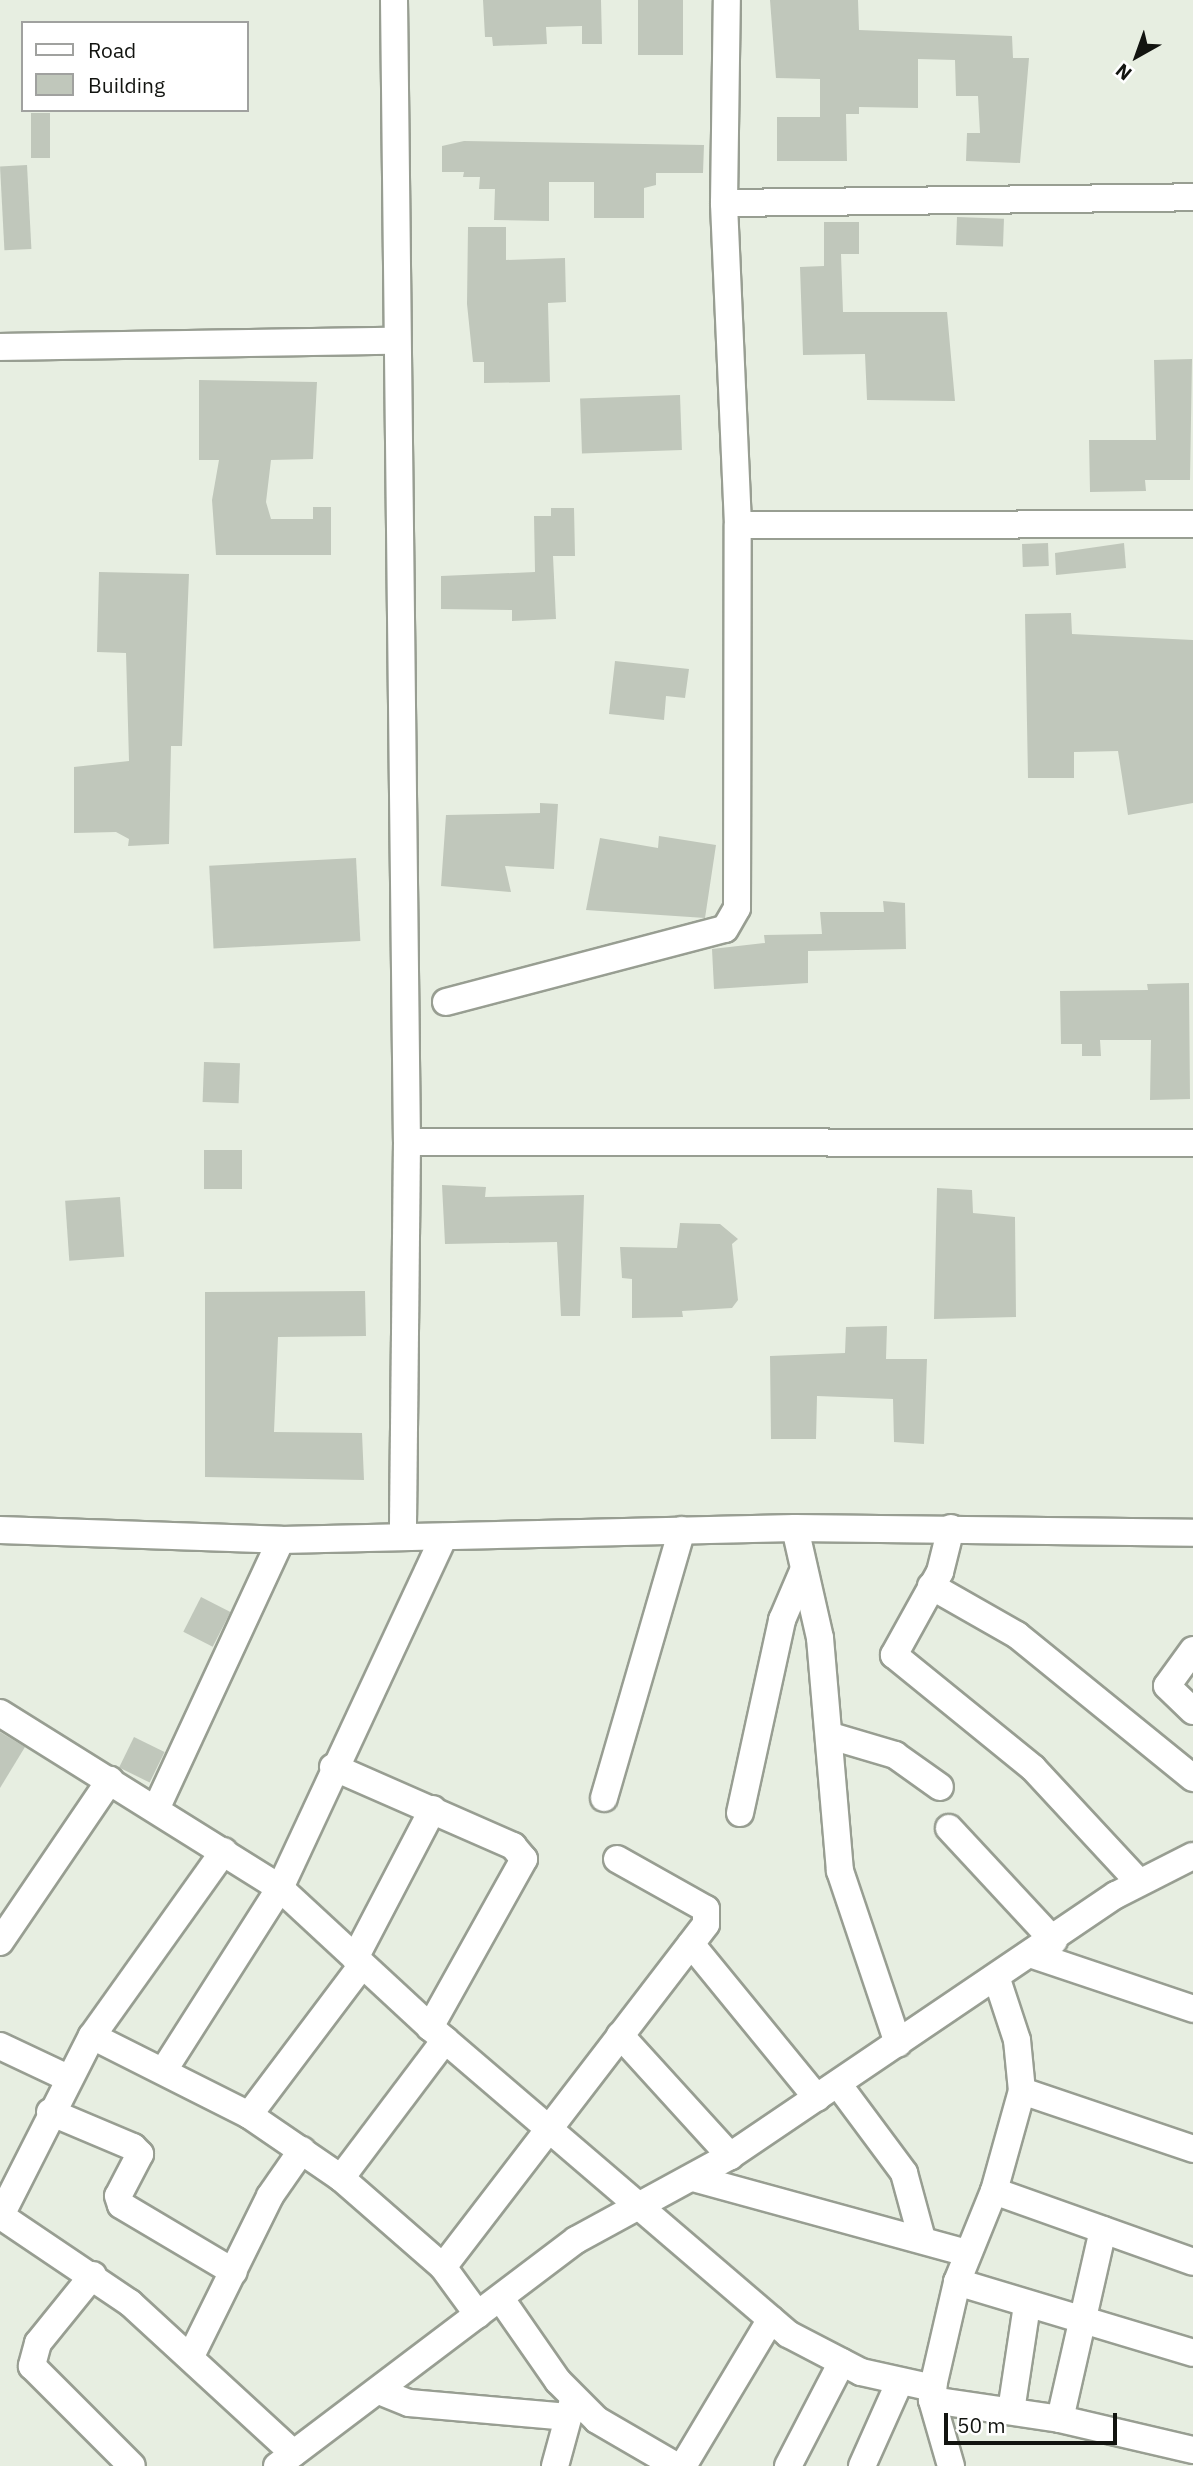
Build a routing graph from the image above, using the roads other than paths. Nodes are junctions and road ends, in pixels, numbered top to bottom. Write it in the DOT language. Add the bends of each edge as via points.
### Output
graph roads {
  1 [pos="394,0"];
  2 [pos="727,0"];
  3 [pos="1193,197"];
  4 [pos="723,202"];
  5 [pos="393,341"];
  6 [pos="0,347"];
  7 [pos="1193,524"];
  8 [pos="738,525"];
  9 [pos="446,1002"];
  10 [pos="407,1142"];
  11 [pos="1193,1143"];
  12 [pos="795,1528"];
  13 [pos="951,1528"];
  14 [pos="0,1530"];
  15 [pos="682,1530"];
  16 [pos="1193,1534"];
  17 [pos="403,1537"];
  18 [pos="444,1537"];
  19 [pos="281,1540"];
  20 [pos="803,1571"];
  21 [pos="931,1586"];
  22 [pos="1193,1650"];
  23 [pos="1193,1711"];
  24 [pos="0,1713"];
  25 [pos="831,1736"];
  26 [pos="333,1767"];
  27 [pos="1193,1778"];
  28 [pos="110,1780"];
  29 [pos="940,1787"];
  30 [pos="604,1798"];
  31 [pos="157,1807"];
  32 [pos="433,1809"];
  33 [pos="740,1813"];
  34 [pos="949,1828"];
  35 [pos="224,1851"];
  36 [pos="617,1859"];
  37 [pos="1186,1865"];
  38 [pos="1139,1882"];
  39 [pos="280,1888"];
  40 [pos="0,1942"];
  41 [pos="691,1944"];
  42 [pos="1044,1948"];
  43 [pos="358,1961"];
  44 [pos="997,1979"];
  45 [pos="1193,2009"];
  46 [pos="437,2034"];
  47 [pos="620,2035"];
  48 [pos="92,2036"];
  49 [pos="898,2043"];
  50 [pos="0,2046"];
  51 [pos="164,2070"];
  52 [pos="68,2078"];
  53 [pos="827,2091"];
  54 [pos="1022,2091"];
  55 [pos="50,2112"];
  56 [pos="249,2115"];
  57 [pos="548,2127"];
  58 [pos="1193,2149"];
  59 [pos="302,2150"];
  60 [pos="730,2156"];
  61 [pos="341,2178"];
  62 [pos="692,2178"];
  63 [pos="994,2191"];
  64 [pos="640,2203"];
  65 [pos="0,2216"];
  66 [pos="1103,2230"];
  67 [pos="922,2239"];
  68 [pos="967,2253"];
  69 [pos="1193,2262"];
  70 [pos="443,2267"];
  71 [pos="234,2272"];
  72 [pos="93,2275"];
  73 [pos="957,2282"];
  74 [pos="501,2298"];
  75 [pos="1027,2305"];
  76 [pos="478,2315"];
  77 [pos="771,2319"];
  78 [pos="1081,2320"];
  79 [pos="1193,2353"];
  80 [pos="191,2356"];
  81 [pos="842,2362"];
  82 [pos="900,2381"];
  83 [pos="380,2391"];
  84 [pos="932,2394"];
  85 [pos="571,2407"];
  86 [pos="1011,2411"];
  87 [pos="1060,2419"];
  88 [pos="1193,2450"];
  89 [pos="285,2459"];
  90 [pos="132,2466"];
  91 [pos="555,2466"];
  92 [pos="676,2466"];
  93 [pos="683,2466"];
  94 [pos="788,2466"];
  95 [pos="862,2466"];
  96 [pos="951,2466"];
  1 -- 5 [label="street"];
  2 -- 4 [label="street"];
  3 -- 4 [label="street"];
  4 -- 8 [label="street"];
  5 -- 6 [label="street"];
  5 -- 10 [label="street"];
  7 -- 8 [label="street"];
  8 -- 9 [label="street" via="737,908 732,921 725,929 616,960"];
  10 -- 11 [label="street"];
  10 -- 17 [label="street"];
  12 -- 13 [label="street"];
  12 -- 15 [label="street"];
  12 -- 20 [label="street"];
  13 -- 16 [label="street"];
  13 -- 21 [label="street"];
  14 -- 19 [label="street"];
  15 -- 18 [label="street"];
  15 -- 30 [label="street"];
  17 -- 18 [label="street"];
  17 -- 19 [label="street"];
  18 -- 26 [label="street"];
  19 -- 31 [label="street"];
  20 -- 25 [label="street" via="820,1638"];
  20 -- 33 [label="street" via="782,1620"];
  21 -- 27 [label="street" via="1017,1635"];
  21 -- 38 [label="street" via="894,1655 1033,1768"];
  22 -- 23 [label="street" via="1167,1686"];
  24 -- 28 [label="street"];
  25 -- 29 [label="street" via="895,1755"];
  25 -- 49 [label="street" via="840,1871"];
  26 -- 32 [label="street"];
  26 -- 39 [label="street"];
  28 -- 31 [label="street"];
  28 -- 40 [label="street"];
  31 -- 35 [label="street"];
  32 -- 43 [label="street"];
  32 -- 46 [label="street" via="513,1846 524,1858"];
  34 -- 42 [label="street"];
  35 -- 39 [label="street"];
  35 -- 48 [label="street"];
  36 -- 41 [label="street" via="706,1909 706,1924"];
  37 -- 38 [label="street"];
  38 -- 42 [label="street"];
  39 -- 43 [label="street"];
  39 -- 51 [label="street"];
  41 -- 47 [label="street"];
  41 -- 53 [label="street"];
  42 -- 44 [label="street"];
  42 -- 45 [label="street"];
  43 -- 46 [label="street"];
  43 -- 56 [label="street"];
  44 -- 49 [label="street"];
  44 -- 54 [label="street" via="1017,2040"];
  46 -- 57 [label="street"];
  46 -- 61 [label="street"];
  47 -- 57 [label="street"];
  47 -- 60 [label="street"];
  48 -- 51 [label="street"];
  48 -- 52 [label="street"];
  49 -- 53 [label="street"];
  50 -- 52 [label="street"];
  51 -- 56 [label="street"];
  52 -- 55 [label="street"];
  53 -- 60 [label="street"];
  53 -- 67 [label="street" via="904,2173"];
  54 -- 58 [label="street"];
  54 -- 63 [label="street"];
  55 -- 65 [label="street"];
  55 -- 71 [label="street" via="133,2147 140,2154 118,2196 121,2205"];
  56 -- 59 [label="street"];
  57 -- 64 [label="street"];
  57 -- 70 [label="street"];
  59 -- 61 [label="street"];
  59 -- 71 [label="street" via="270,2196"];
  60 -- 62 [label="street"];
  61 -- 70 [label="street"];
  62 -- 64 [label="street"];
  62 -- 67 [label="street"];
  63 -- 66 [label="street"];
  63 -- 68 [label="street"];
  64 -- 74 [label="street" via="576,2240"];
  64 -- 77 [label="street"];
  65 -- 72 [label="street"];
  66 -- 69 [label="street"];
  66 -- 78 [label="street"];
  67 -- 68 [label="street"];
  68 -- 73 [label="street"];
  70 -- 76 [label="street"];
  71 -- 80 [label="street"];
  72 -- 80 [label="street"];
  72 -- 90 [label="street" via="38,2343 32,2366"];
  73 -- 75 [label="street"];
  73 -- 84 [label="street"];
  74 -- 76 [label="street"];
  74 -- 85 [label="street"];
  75 -- 78 [label="street"];
  75 -- 86 [label="street"];
  76 -- 83 [label="street"];
  77 -- 81 [label="street"];
  77 -- 93 [label="street"];
  78 -- 79 [label="street"];
  78 -- 87 [label="street"];
  80 -- 89 [label="street"];
  81 -- 82 [label="street"];
  81 -- 94 [label="street"];
  82 -- 84 [label="street"];
  82 -- 95 [label="street"];
  83 -- 85 [label="street" via="409,2403"];
  83 -- 89 [label="street"];
  84 -- 86 [label="street"];
  84 -- 96 [label="street"];
  85 -- 91 [label="street"];
  85 -- 92 [label="street"];
  86 -- 87 [label="street"];
  87 -- 88 [label="street"];
}
